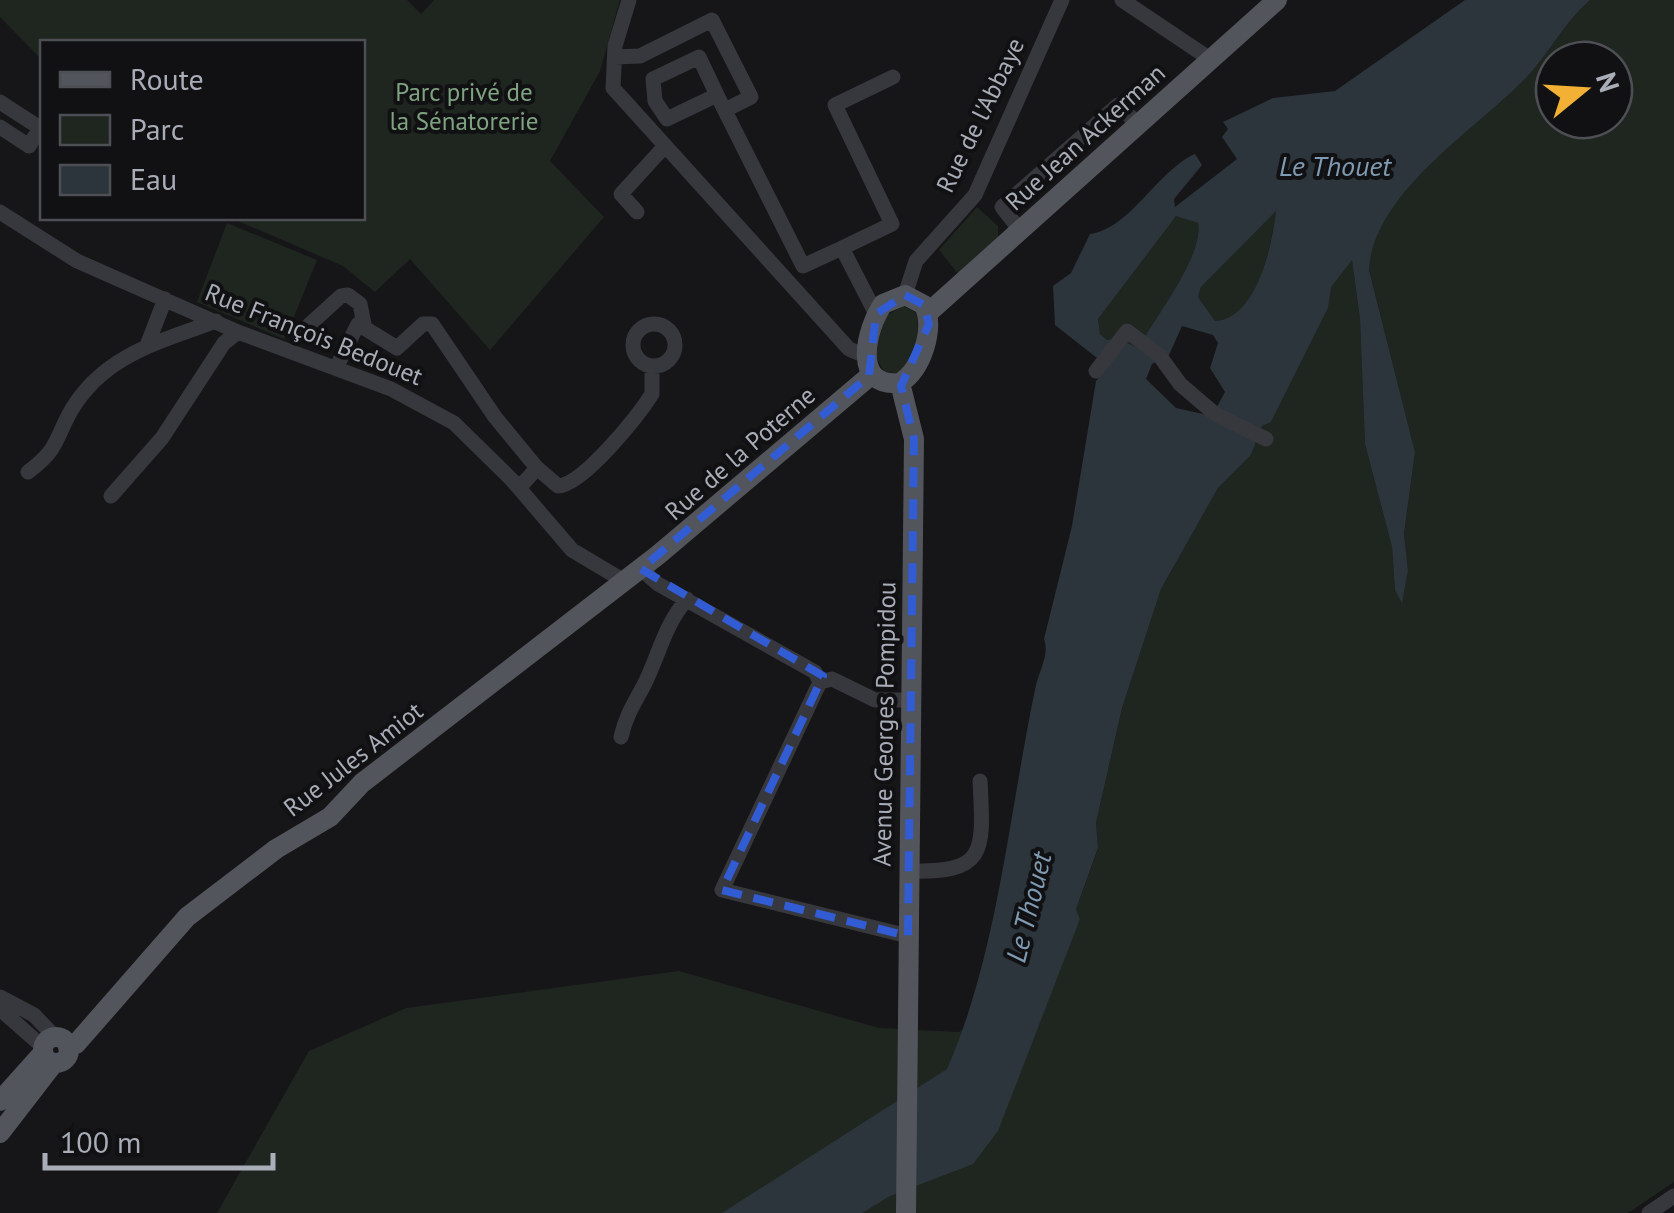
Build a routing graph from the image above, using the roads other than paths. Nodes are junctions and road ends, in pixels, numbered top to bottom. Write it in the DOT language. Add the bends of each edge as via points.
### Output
graph roads {
  1 [pos="628,0"];
  2 [pos="712,0"];
  3 [pos="1062,0"];
  4 [pos="1122,0"];
  5 [pos="1278,0"];
  6 [pos="712,20"];
  7 [pos="614,56"];
  8 [pos="1210,59"];
  9 [pos="893,77"];
  10 [pos="0,102"];
  11 [pos="721,103"];
  12 [pos="1,130"];
  13 [pos="666,146"];
  14 [pos="0,212"];
  15 [pos="637,212"];
  16 [pos="842,248"];
  17 [pos="905,296"];
  18 [pos="165,299"];
  19 [pos="928,313"];
  20 [pos="876,314"];
  21 [pos="216,321"];
  22 [pos="364,324"];
  23 [pos="238,332"];
  24 [pos="298,335"];
  25 [pos="148,343"];
  26 [pos="868,365"];
  27 [pos="652,366"];
  28 [pos="336,368"];
  29 [pos="1096,372"];
  30 [pos="900,384"];
  31 [pos="1266,439"];
  32 [pos="538,468"];
  33 [pos="28,472"];
  34 [pos="519,488"];
  35 [pos="111,496"];
  36 [pos="632,575"];
  37 [pos="687,599"];
  38 [pos="820,682"];
  39 [pos="910,700"];
  40 [pos="622,737"];
  41 [pos="980,781"];
  42 [pos="908,871"];
  43 [pos="908,936"];
  44 [pos="0,997"];
  45 [pos="0,1008"];
  46 [pos="53,1049"];
  47 [pos="0,1100"];
  48 [pos="0,1133"];
  49 [pos="1674,1196"];
  50 [pos="906,1213"];
  51 [pos="1650,1213"];
  1 -- 7 [label="street"];
  2 -- 6 [label="street"];
  3 -- 17 [label="street, Rue de l'Abbaye" via="974,196 916,260"];
  4 -- 8 [label="street"];
  5 -- 8 [label="main road, Rue Jean Ackerman"];
  6 -- 7 [label="street" via="640,56"];
  6 -- 11 [label="street" via="750,98"];
  7 -- 13 [label="street" via="613,88"];
  8 -- 19 [label="main road, Rue Jean Ackerman"];
  9 -- 16 [label="street" via="835,105 892,224"];
  10 -- 12 [label="street" via="40,128 28,146"];
  11 -- 11 [label="street" via="668,119 655,101 653,79 699,57"];
  11 -- 16 [label="street" via="803,266"];
  13 -- 15 [label="street" via="621,194"];
  13 -- 26 [label="street"];
  14 -- 18 [label="street, Rue François Bedouet" via="77,261"];
  16 -- 20 [label="street"];
  17 -- 19 [label="main road" via="918,298"];
  17 -- 20 [label="main road" via="893,297"];
  18 -- 21 [label="street, Rue François Bedouet"];
  18 -- 25 [label="street"];
  19 -- 30 [label="main road" via="924,347"];
  20 -- 26 [label="main road"];
  21 -- 23 [label="street, Rue François Bedouet"];
  21 -- 25 [label="street"];
  22 -- 24 [label="street" via="360,304 348,294"];
  22 -- 28 [label="street" via="352,329"];
  22 -- 32 [label="street" via="397,348 423,324 432,324"];
  23 -- 28 [label="street, Rue François Bedouet"];
  23 -- 35 [label="street"];
  25 -- 33 [label="street" via="98,374 71,411 53,454"];
  26 -- 30 [label="main road" via="886,383"];
  26 -- 36 [label="main road, Rue de la Poterne" via="761,472"];
  27 -- 32 [label="street" via="652,394 585,473 558,486"];
  28 -- 34 [label="street, Rue François Bedouet" via="454,423"];
  29 -- 31 [label="street" via="1128,332 1215,414"];
  30 -- 39 [label="main road, Avenue Georges Pompidou" via="914,438"];
  32 -- 34 [label="street"];
  34 -- 36 [label="street, Rue François Bedouet" via="572,550"];
  36 -- 37 [label="street, Rue François Bedouet"];
  36 -- 46 [label="main road, Rue Jules Amiot" via="362,783 330,817 202,905 76,1044"];
  37 -- 38 [label="street, Rue François Bedouet" via="815,672"];
  37 -- 40 [label="street" via="655,650"];
  38 -- 39 [label="street" via="832,679 875,700"];
  38 -- 43 [label="street" via="722,890"];
  39 -- 42 [label="main road, Avenue Georges Pompidou"];
  41 -- 42 [label="street" via="982,816 968,866"];
  42 -- 43 [label="main road, Avenue Georges Pompidou"];
  43 -- 50 [label="main road, Avenue Georges Pompidou"];
  44 -- 46 [label="street" via="34,1015"];
  45 -- 46 [label="street"];
  46 -- 47 [label="main road, Rue Jules Amiot"];
  46 -- 48 [label="main road, Rue Jules Amiot"];
  49 -- 51 [label="street"];
}
